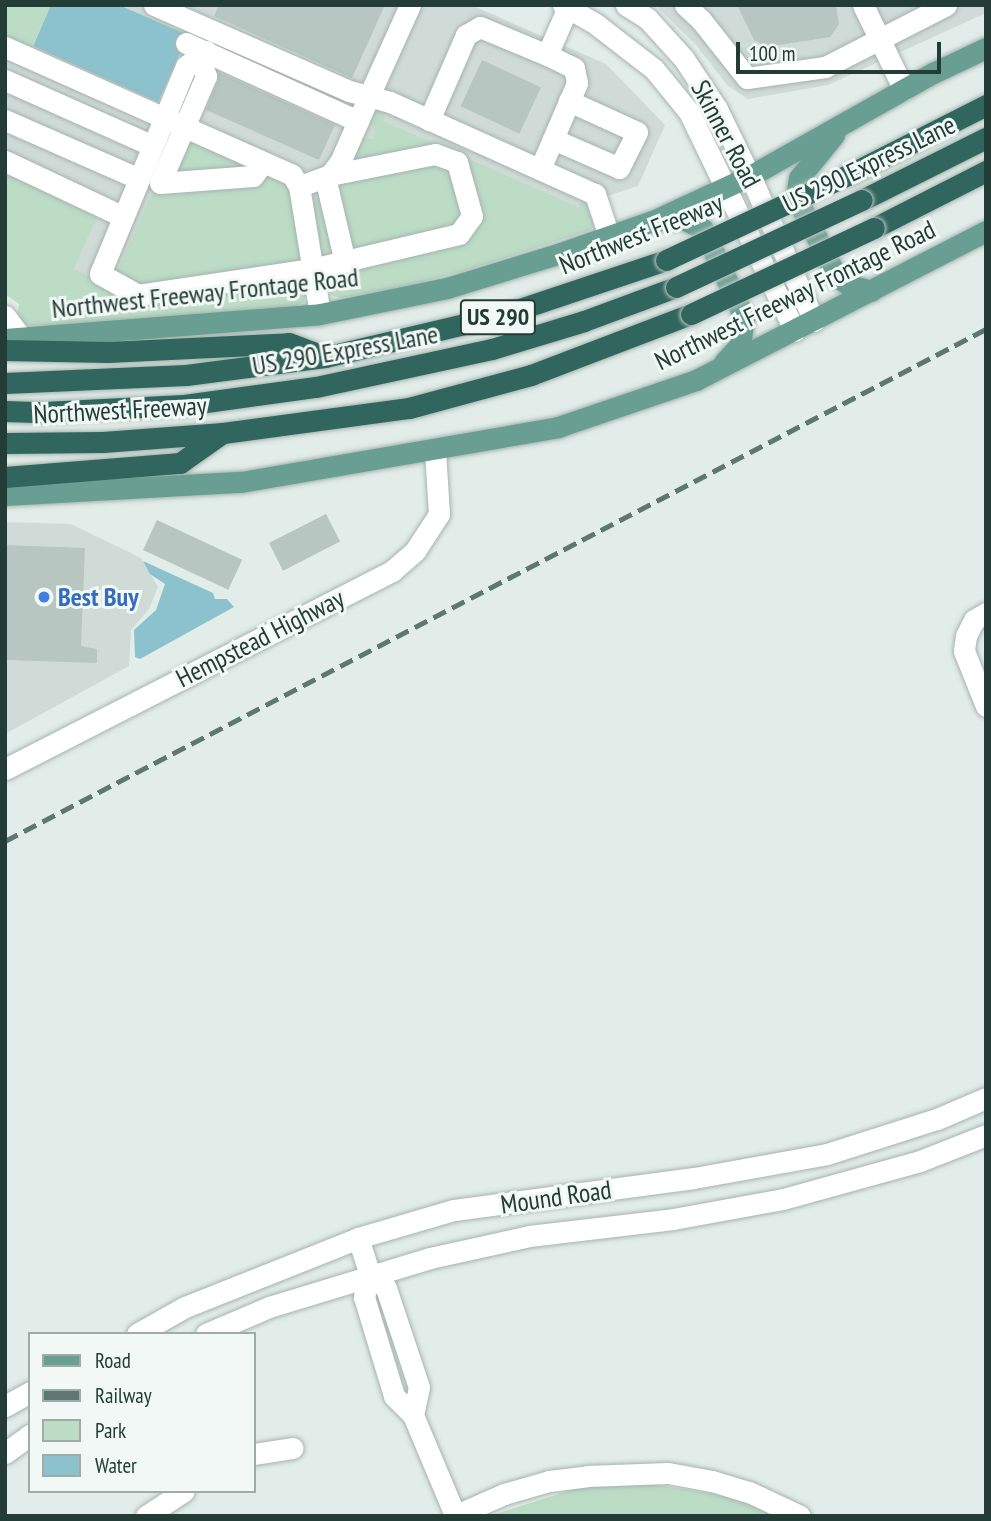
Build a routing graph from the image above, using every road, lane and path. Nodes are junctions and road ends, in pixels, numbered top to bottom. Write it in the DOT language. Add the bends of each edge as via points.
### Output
graph roads {
  1 [pos="154,5"];
  2 [pos="410,5"];
  3 [pos="626,5"];
  4 [pos="685,5"];
  5 [pos="863,5"];
  6 [pos="946,5"];
  7 [pos="567,6"];
  8 [pos="879,37"];
  9 [pos="5,47"];
  10 [pos="986,48"];
  11 [pos="195,52"];
  12 [pos="547,55"];
  13 [pos="5,80"];
  14 [pos="904,90"];
  15 [pos="369,96"];
  16 [pos="569,101"];
  17 [pos="986,105"];
  18 [pos="163,118"];
  19 [pos="5,120"];
  20 [pos="429,120"];
  21 [pos="358,121"];
  22 [pos="185,128"];
  23 [pos="840,128"];
  24 [pos="986,138"];
  25 [pos="553,139"];
  26 [pos="151,145"];
  27 [pos="5,161"];
  28 [pos="263,162"];
  29 [pos="540,169"];
  30 [pos="986,171"];
  31 [pos="328,176"];
  32 [pos="750,176"];
  33 [pos="137,178"];
  34 [pos="299,186"];
  35 [pos="725,187"];
  36 [pos="122,216"];
  37 [pos="654,220"];
  38 [pos="986,231"];
  39 [pos="610,236"];
  40 [pos="345,262"];
  41 [pos="313,269"];
  42 [pos="872,291"];
  43 [pos="320,314"];
  44 [pos="5,316"];
  45 [pos="805,326"];
  46 [pos="11,343"];
  47 [pos="325,357"];
  48 [pos="718,369"];
  49 [pos="5,383"];
  50 [pos="5,411"];
  51 [pos="223,433"];
  52 [pos="5,443"];
  53 [pos="435,450"];
  54 [pos="5,477"];
  55 [pos="5,495"];
  56 [pos="986,612"];
  57 [pos="986,706"];
  58 [pos="5,769"];
  59 [pos="986,1098"];
  60 [pos="986,1135"];
  61 [pos="358,1238"];
  62 [pos="370,1275"];
  63 [pos="141,1332"];
  64 [pos="211,1332"];
  65 [pos="28,1393"];
  66 [pos="5,1406"];
  67 [pos="28,1436"];
  68 [pos="293,1448"];
  69 [pos="5,1453"];
  70 [pos="256,1454"];
  71 [pos="181,1493"];
  72 [pos="455,1515"];
  73 [pos="146,1516"];
  74 [pos="800,1516"];
  1 -- 15 [label="street"];
  2 -- 15 [label="street"];
  3 -- 32 [label="street, Skinner Road" via="647,18 684,59 717,109"];
  4 -- 8 [label="street" via="747,78 825,67"];
  5 -- 8 [label="street"];
  6 -- 8 [label="street"];
  7 -- 12 [label="street"];
  7 -- 35 [label="street, Skinner Road" via="654,69 689,112"];
  8 -- 14 [label="street"];
  9 -- 18 [label="street"];
  10 -- 14 [label="main road, Northwest Freeway Frontage Road"];
  11 -- 18 [label="street"];
  11 -- 21 [label="street"];
  11 -- 22 [label="street" via="206,76"];
  12 -- 16 [label="street" via="574,68 577,83"];
  12 -- 20 [label="street" via="480,27 466,34"];
  13 -- 26 [label="street"];
  14 -- 23 [label="main road, Northwest Freeway Frontage Road"];
  15 -- 20 [label="street"];
  15 -- 21 [label="street"];
  16 -- 25 [label="street"];
  16 -- 25 [label="street" via="637,132 620,168"];
  17 -- 47 [label="highway, Northwest Freeway / US 290, bridge" via="666,260 472,324"];
  18 -- 22 [label="street"];
  18 -- 26 [label="street"];
  19 -- 33 [label="street"];
  20 -- 29 [label="street"];
  21 -- 31 [label="street" via="340,162"];
  22 -- 28 [label="street"];
  22 -- 28 [label="street" via="160,183 253,176"];
  23 -- 32 [label="main road, Northwest Freeway Frontage Road"];
  23 -- 42 [label="main road" via="799,178 796,197 836,276"];
  24 -- 50 [label="highway, US 290 Express Lane, bridge" via="676,287 492,349 316,387 184,405"];
  25 -- 29 [label="street"];
  26 -- 33 [label="street"];
  27 -- 36 [label="street"];
  28 -- 34 [label="street" via="292,175"];
  29 -- 39 [label="street" via="595,194"];
  30 -- 51 [label="highway, Northwest Freeway / US 290, bridge" via="691,314 531,375 409,408"];
  31 -- 34 [label="street"];
  31 -- 40 [label="street"];
  31 -- 40 [label="street" via="435,154 457,162 472,216 459,234"];
  32 -- 35 [label="main road, Northwest Freeway Frontage Road"];
  32 -- 45 [label="street, Skinner Road"];
  33 -- 36 [label="street"];
  34 -- 41 [label="street"];
  35 -- 37 [label="main road, Northwest Freeway Frontage Road"];
  35 -- 45 [label="street, Skinner Road"];
  36 -- 41 [label="street" via="100,274 138,295"];
  37 -- 39 [label="main road, Northwest Freeway Frontage Road"];
  37 -- 48 [label="main road" via="683,219 703,229 744,317 740,345"];
  38 -- 42 [label="main road, Northwest Freeway Frontage Road"];
  39 -- 43 [label="main road, Northwest Freeway Frontage Road" via="447,288"];
  40 -- 41 [label="street"];
  41 -- 43 [label="street"];
  42 -- 45 [label="main road, Northwest Freeway Frontage Road"];
  43 -- 46 [label="main road, Northwest Freeway Frontage Road"];
  44 -- 46 [label="street"];
  45 -- 48 [label="main road, Northwest Freeway Frontage Road"];
  46 -- 47 [label="highway" via="120,352 289,343"];
  47 -- 49 [label="highway, Northwest Freeway / US 290" via="165,377"];
  48 -- 53 [label="main road, Northwest Freeway Frontage Road" via="558,427"];
  51 -- 52 [label="highway, Northwest Freeway / US 290"];
  51 -- 54 [label="highway" via="180,463"];
  53 -- 55 [label="main road, Northwest Freeway Frontage Road" via="241,482"];
  53 -- 58 [label="street, Hempstead Highway" via="439,514 415,551 392,571"];
  56 -- 57 [label="street" via="974,620 964,651"];
  59 -- 61 [label="street, Mound Road" via="937,1119 827,1154 694,1178 454,1210"];
  60 -- 62 [label="street, Mound Road" via="920,1161 783,1199 673,1219 529,1236"];
  61 -- 62 [label="street"];
  61 -- 63 [label="street, Mound Road" via="185,1307"];
  62 -- 64 [label="street, Mound Road" via="269,1307"];
  62 -- 72 [label="street" via="364,1297 394,1396 413,1415"];
  65 -- 66 [label="street"];
  67 -- 69 [label="street"];
  68 -- 70 [label="street"];
  71 -- 73 [label="street"];
  72 -- 74 [label="street" via="549,1480 668,1473 749,1492"];
}
